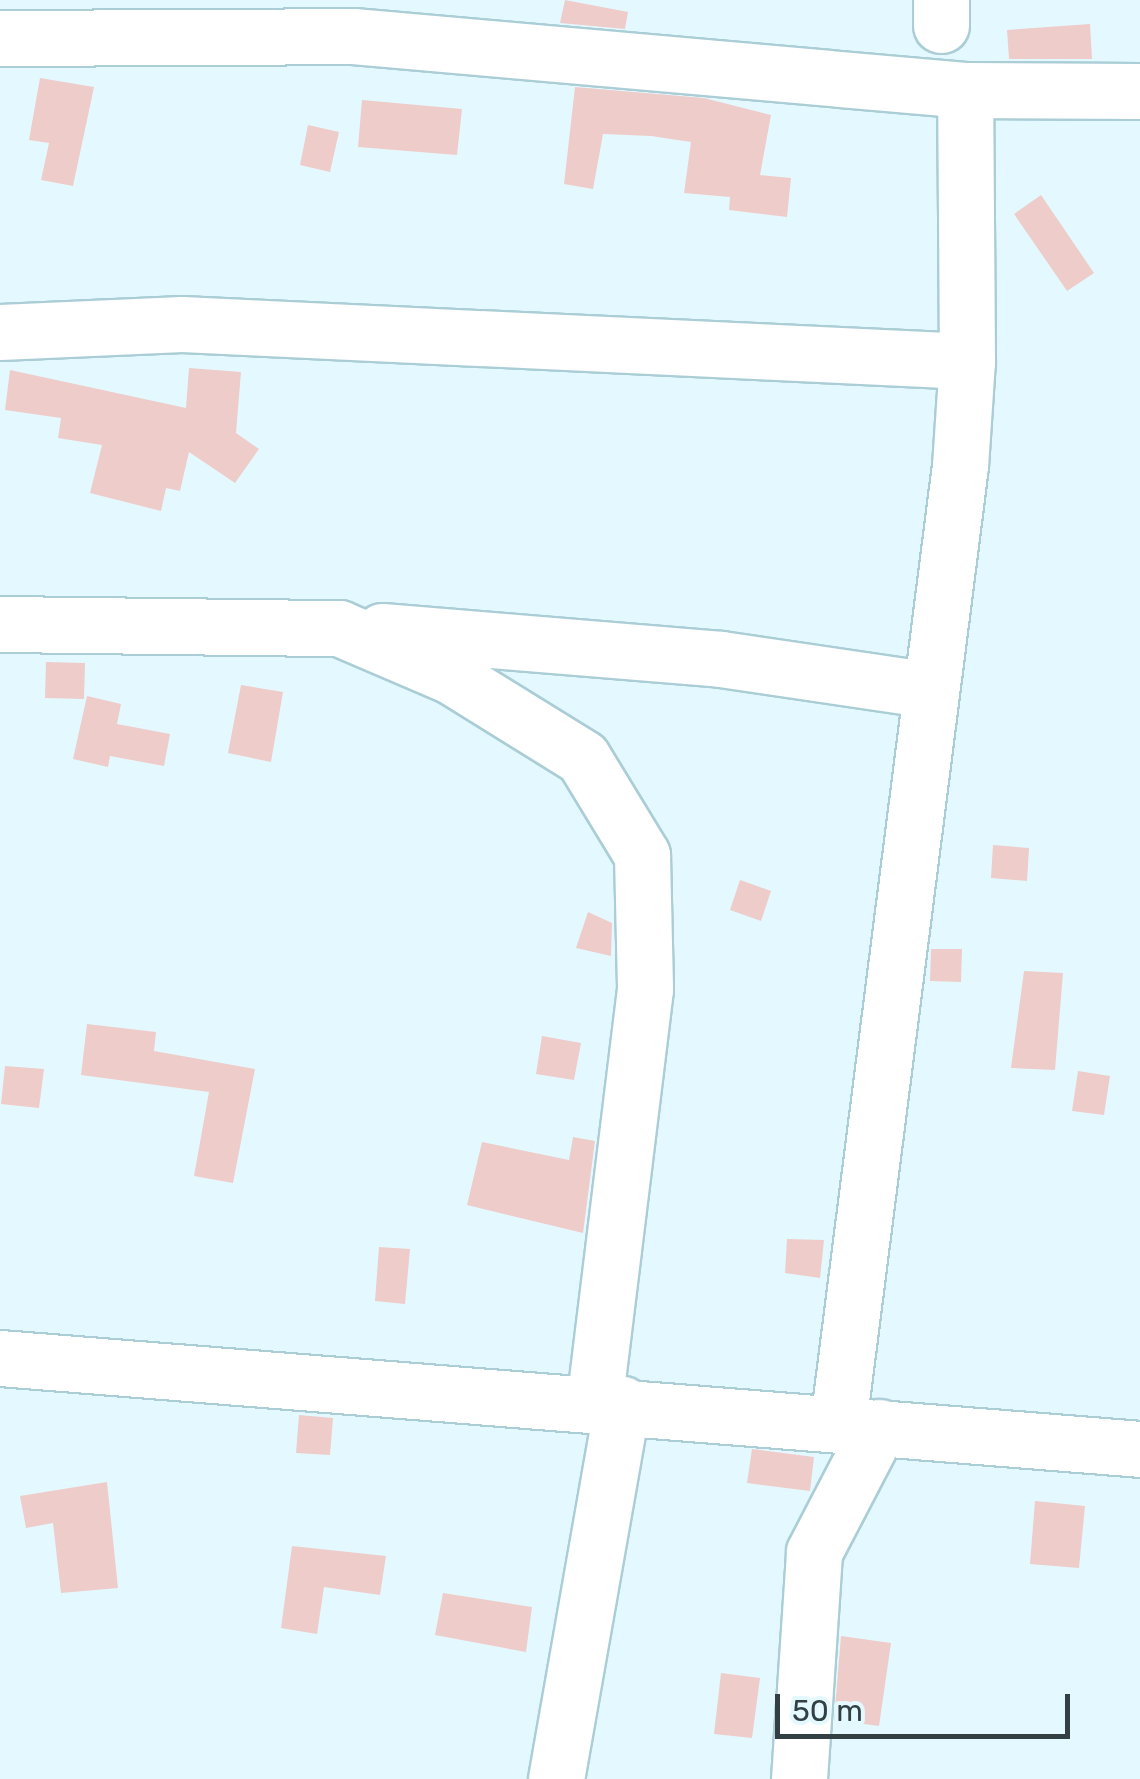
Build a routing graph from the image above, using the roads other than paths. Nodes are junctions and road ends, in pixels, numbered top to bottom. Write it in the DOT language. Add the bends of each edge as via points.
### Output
graph roads {
  1 [pos="0,38"];
  2 [pos="965,90"];
  3 [pos="1140,91"];
  4 [pos="0,332"];
  5 [pos="967,360"];
  6 [pos="0,624"];
  7 [pos="339,628"];
  8 [pos="931,690"];
  9 [pos="0,1358"];
  10 [pos="608,1403"];
  11 [pos="858,1425"];
  12 [pos="1140,1449"];
  13 [pos="556,1779"];
  14 [pos="799,1779"];
  1 -- 2 [label="street" via="352,36"];
  2 -- 3 [label="street"];
  2 -- 5 [label="street"];
  4 -- 5 [label="street" via="182,324"];
  5 -- 8 [label="street"];
  6 -- 7 [label="street"];
  7 -- 8 [label="street" via="721,658"];
  7 -- 10 [label="street" via="451,676 583,758 642,855 644,989"];
  8 -- 11 [label="street"];
  9 -- 10 [label="street"];
  10 -- 11 [label="street"];
  10 -- 13 [label="street"];
  11 -- 12 [label="street"];
  11 -- 14 [label="street" via="814,1552"];
}
